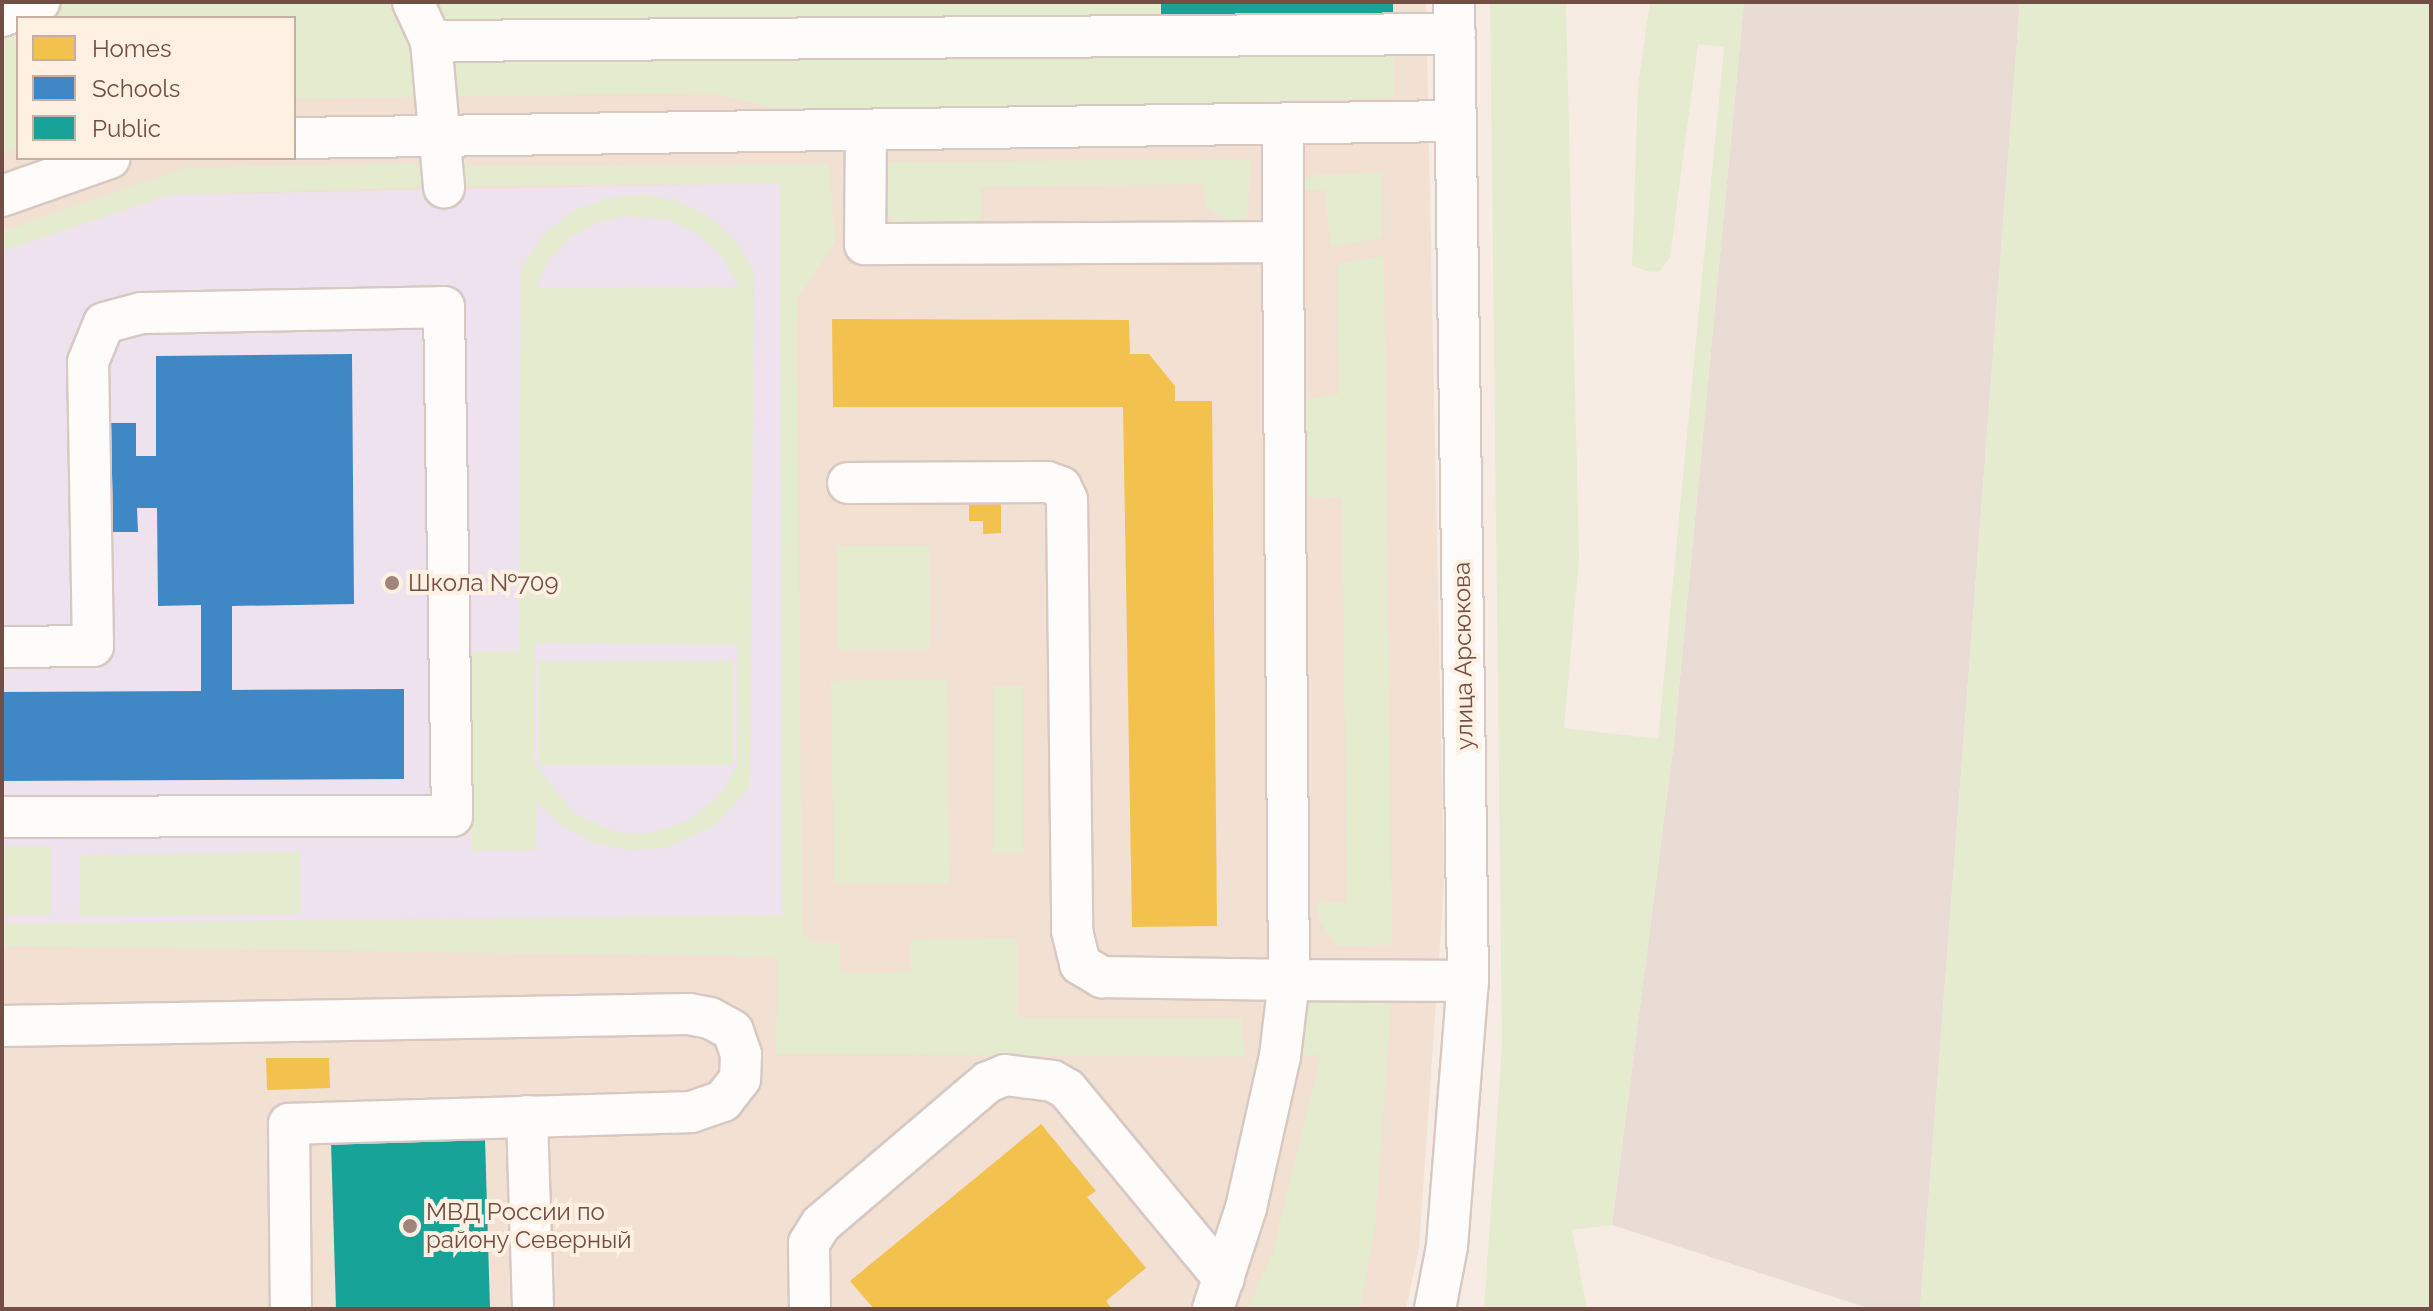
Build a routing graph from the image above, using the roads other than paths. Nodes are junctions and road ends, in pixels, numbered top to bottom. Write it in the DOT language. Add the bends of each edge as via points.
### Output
graph roads {
  1 [pos="39,2"];
  2 [pos="413,2"];
  3 [pos="2,16"];
  4 [pos="1454,18"];
  5 [pos="431,41"];
  6 [pos="1456,121"];
  7 [pos="1283,126"];
  8 [pos="866,132"];
  9 [pos="442,134"];
  10 [pos="296,138"];
  11 [pos="104,160"];
  12 [pos="444,187"];
  13 [pos="2,196"];
  14 [pos="1283,242"];
  15 [pos="848,483"];
  16 [pos="2,647"];
  17 [pos="2,817"];
  18 [pos="1289,980"];
  19 [pos="1468,981"];
  20 [pos="2,1026"];
  21 [pos="527,1116"];
  22 [pos="1218,1294"];
  23 [pos="291,1309"];
  24 [pos="533,1309"];
  25 [pos="810,1309"];
  26 [pos="1435,1309"];
  1 -- 3 [label="street"];
  2 -- 5 [label="street"];
  4 -- 5 [label="street"];
  4 -- 6 [label="street, улица Арсюкова"];
  5 -- 9 [label="street"];
  6 -- 7 [label="street"];
  6 -- 19 [label="street, улица Арсюкова"];
  7 -- 8 [label="street"];
  7 -- 14 [label="street"];
  8 -- 9 [label="street"];
  8 -- 14 [label="street" via="865,244"];
  9 -- 10 [label="street"];
  9 -- 12 [label="street"];
  11 -- 13 [label="street"];
  14 -- 18 [label="street"];
  15 -- 18 [label="street" via="1047,482 1061,487 1067,500 1072,931 1080,964 1102,977"];
  16 -- 17 [label="street" via="93,646 88,362 104,323 142,313 444,307 452,816"];
  18 -- 19 [label="street"];
  18 -- 22 [label="street" via="1280,1056"];
  19 -- 26 [label="street, улица Арсюкова" via="1447,1246"];
  20 -- 21 [label="street" via="689,1014 733,1031 741,1054 740,1079 723,1101 710,1107"];
  21 -- 23 [label="street" via="289,1124"];
  21 -- 24 [label="street"];
  22 -- 25 [label="street" via="1067,1089 1053,1081 1005,1075 988,1082 821,1224 809,1243"];
}
